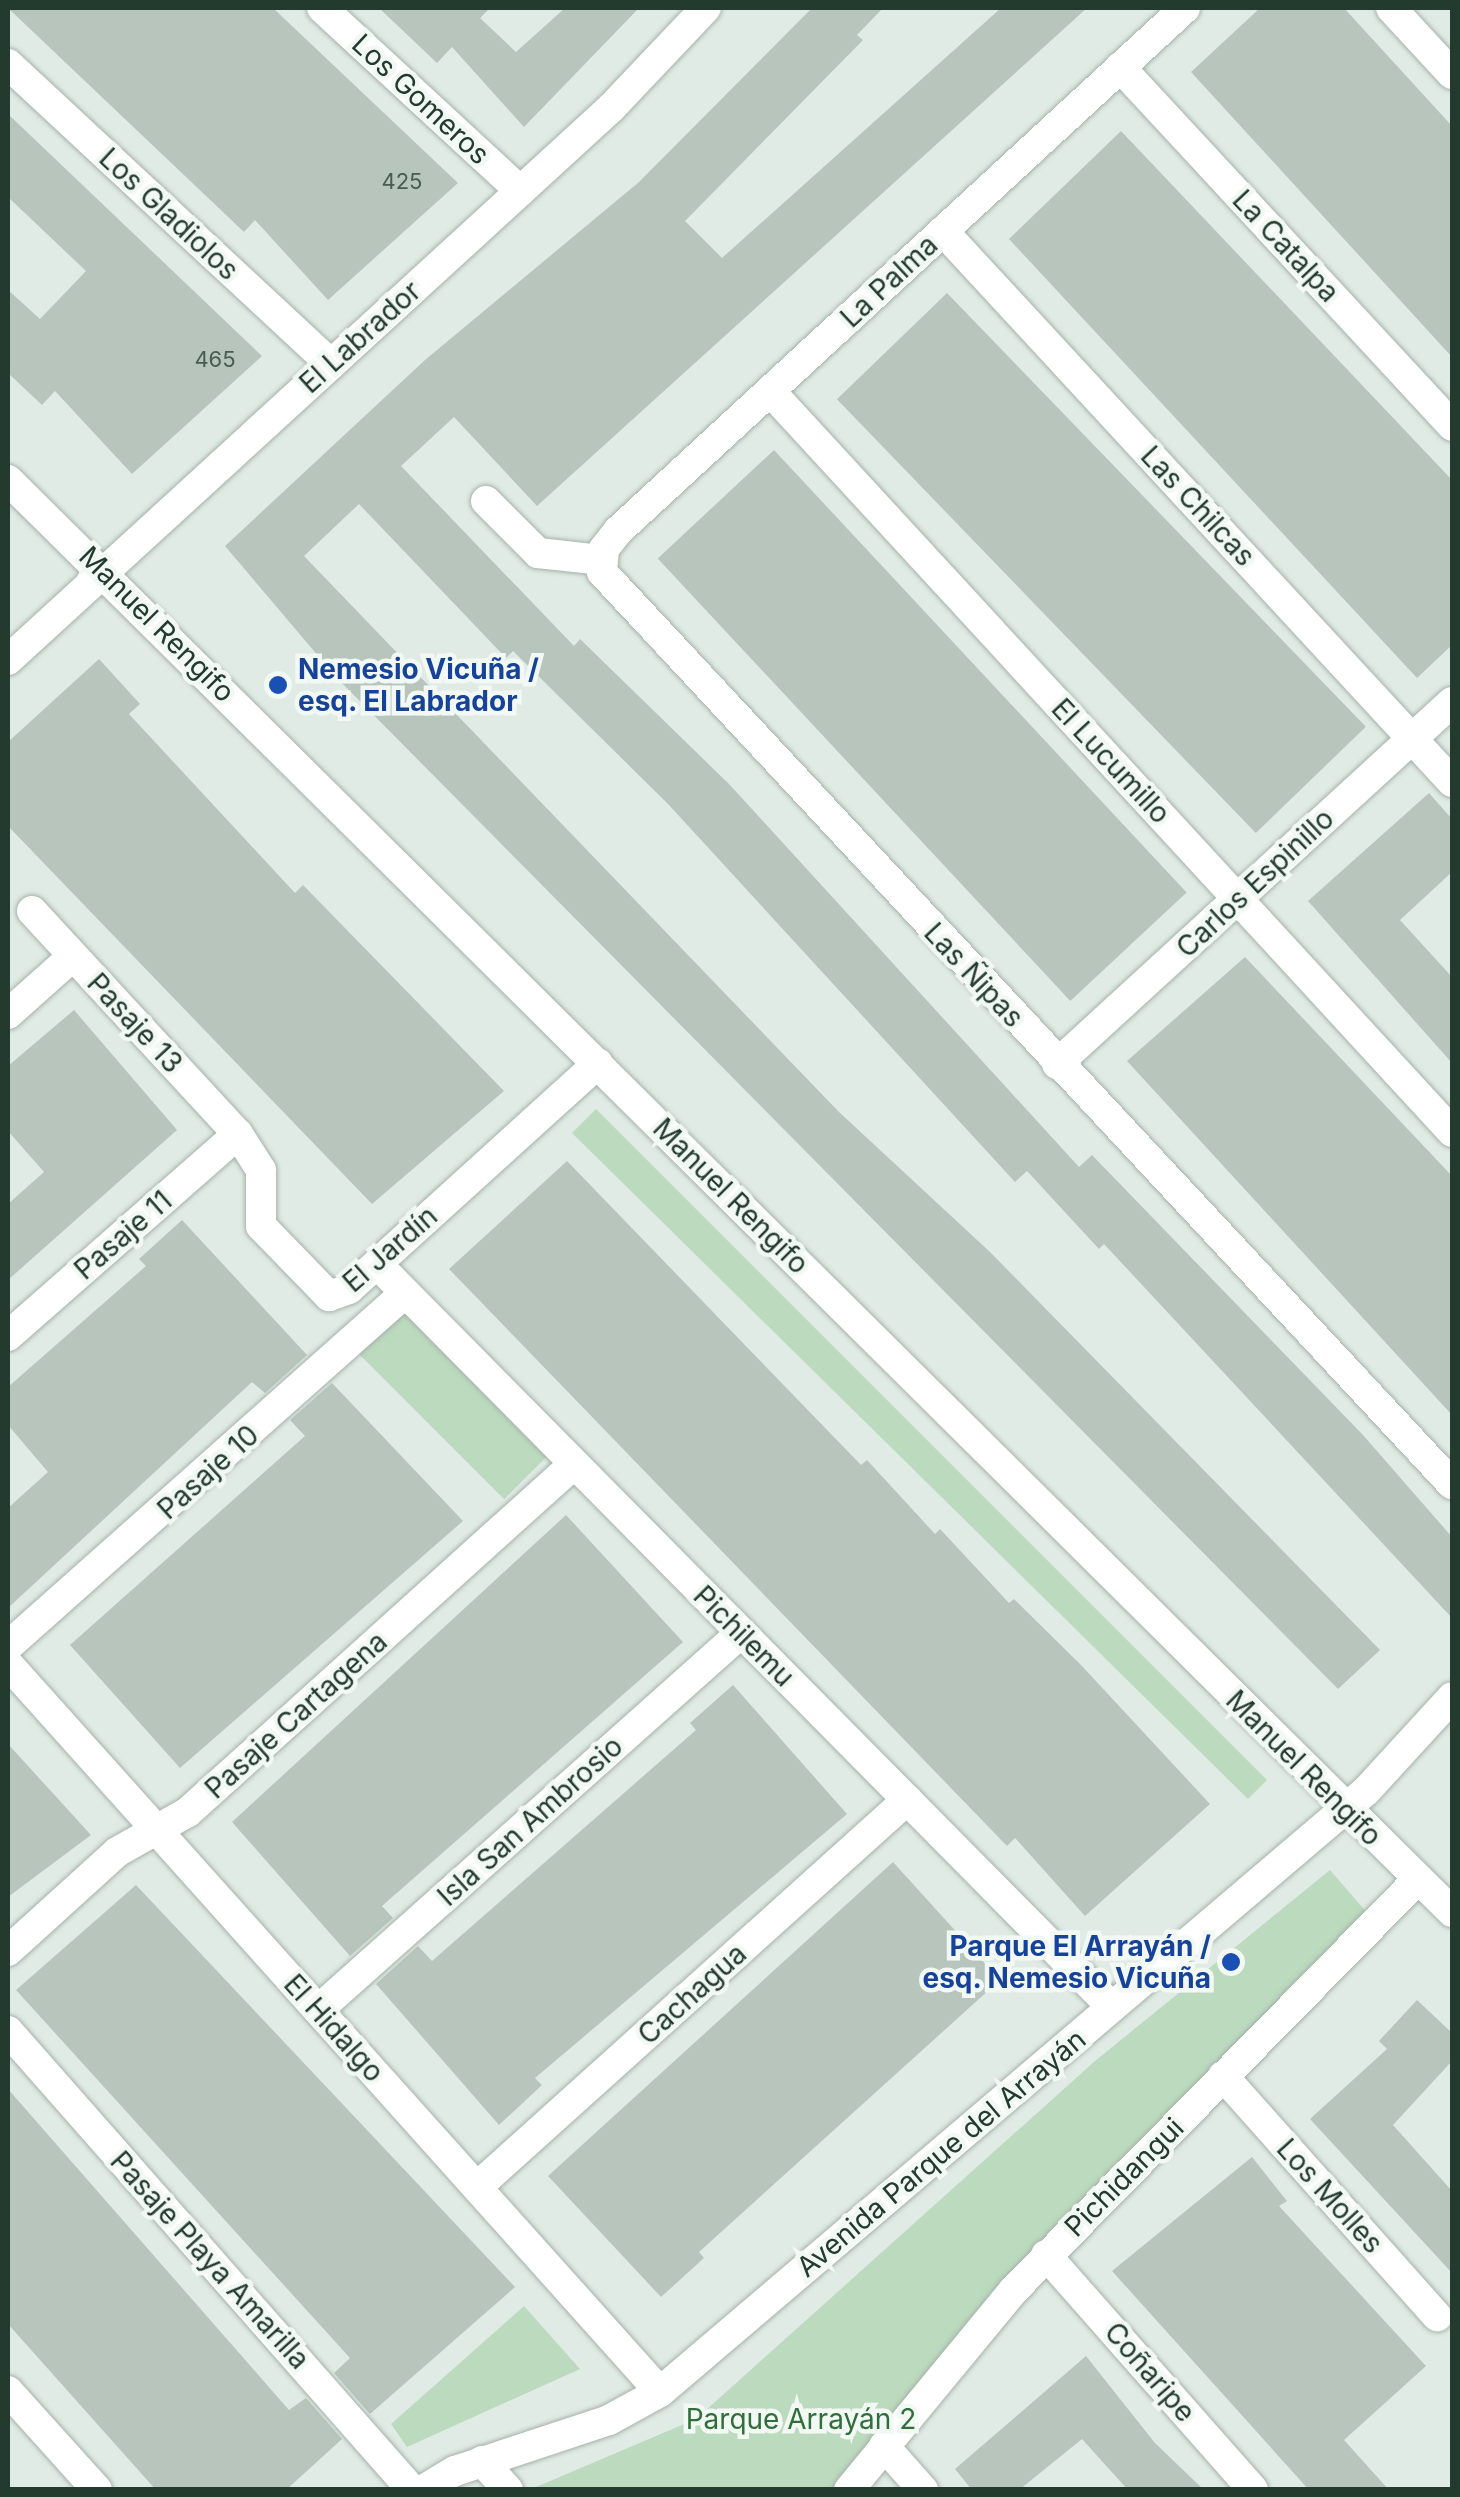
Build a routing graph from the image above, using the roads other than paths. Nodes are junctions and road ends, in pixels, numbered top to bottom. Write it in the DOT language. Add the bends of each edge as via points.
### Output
graph roads {
  1 [pos="322,8"];
  2 [pos="706,8"];
  3 [pos="1184,8"];
  4 [pos="1390,8"];
  5 [pos="8,64"];
  6 [pos="1120,67"];
  7 [pos="1452,74"];
  8 [pos="520,191"];
  9 [pos="943,231"];
  10 [pos="331,364"];
  11 [pos="770,391"];
  12 [pos="1452,426"];
  13 [pos="8,480"];
  14 [pos="486,501"];
  15 [pos="601,560"];
  16 [pos="104,570"];
  17 [pos="8,660"];
  18 [pos="1452,702"];
  19 [pos="1412,738"];
  20 [pos="1452,782"];
  21 [pos="1238,898"];
  22 [pos="32,912"];
  23 [pos="73,956"];
  24 [pos="8,1014"];
  25 [pos="598,1063"];
  26 [pos="1057,1064"];
  27 [pos="1452,1132"];
  28 [pos="238,1134"];
  29 [pos="377,1264"];
  30 [pos="405,1293"];
  31 [pos="8,1336"];
  32 [pos="574,1464"];
  33 [pos="1452,1484"];
  34 [pos="742,1633"];
  35 [pos="8,1646"];
  36 [pos="8,1664"];
  37 [pos="1452,1698"];
  38 [pos="907,1800"];
  39 [pos="1345,1810"];
  40 [pos="155,1828"];
  41 [pos="1417,1880"];
  42 [pos="1452,1912"];
  43 [pos="8,1951"];
  44 [pos="1112,2007"];
  45 [pos="318,2010"];
  46 [pos="8,2031"];
  47 [pos="1223,2076"];
  48 [pos="477,2187"];
  49 [pos="1046,2255"];
  50 [pos="1437,2316"];
  51 [pos="8,2391"];
  52 [pos="660,2392"];
  53 [pos="884,2446"];
  54 [pos="482,2460"];
  55 [pos="97,2490"];
  56 [pos="412,2490"];
  57 [pos="423,2490"];
  58 [pos="508,2490"];
  59 [pos="849,2490"];
  60 [pos="923,2490"];
  61 [pos="1253,2490"];
  1 -- 8 [label="street, Los Gomeros"];
  2 -- 8 [label="street, El Labrador"];
  3 -- 6 [label="street, La Palma"];
  4 -- 7 [label="street"];
  5 -- 10 [label="street, Los Gladiolos"];
  6 -- 9 [label="street, La Palma"];
  6 -- 12 [label="street, La Catalpa"];
  8 -- 10 [label="street, El Labrador"];
  9 -- 11 [label="street, La Palma"];
  9 -- 19 [label="street, Las Chilcas"];
  10 -- 16 [label="street, El Labrador"];
  11 -- 15 [label="street, La Palma" via="618,531"];
  11 -- 21 [label="street, El Lucumillo"];
  13 -- 16 [label="street, Manuel Rengifo"];
  14 -- 15 [label="street" via="538,554"];
  15 -- 26 [label="street, Las Ñipas" via="614,592"];
  16 -- 17 [label="street, El Labrador"];
  16 -- 25 [label="street, Manuel Rengifo"];
  18 -- 19 [label="street, Carlos Espinillo"];
  19 -- 20 [label="street, Las Chilcas"];
  19 -- 21 [label="street, Carlos Espinillo"];
  21 -- 26 [label="street, Carlos Espinillo"];
  21 -- 27 [label="street, El Lucumillo"];
  22 -- 23 [label="street, Pasaje 13"];
  23 -- 24 [label="street"];
  23 -- 28 [label="street, Pasaje 13"];
  25 -- 29 [label="street, El Jardín"];
  25 -- 39 [label="street, Manuel Rengifo"];
  26 -- 33 [label="street, Las Ñipas"];
  28 -- 29 [label="street, El Jardín" via="261,1170 261,1226 313,1286 340,1294"];
  28 -- 31 [label="street, Pasaje 11"];
  29 -- 30 [label="street, Pichilemu"];
  30 -- 32 [label="street, Pichilemu"];
  30 -- 35 [label="street, Pasaje 10"];
  32 -- 34 [label="street, Pichilemu"];
  32 -- 40 [label="street, Pasaje Cartagena" via="188,1812"];
  34 -- 38 [label="street, Pichilemu"];
  34 -- 45 [label="street, Isla San Ambrosio"];
  36 -- 40 [label="street, El Hidalgo"];
  37 -- 39 [label="street, Avenida Parque del Arrayán"];
  38 -- 44 [label="street, Pichilemu"];
  38 -- 48 [label="street, Cachagua"];
  39 -- 41 [label="street, Manuel Rengifo"];
  39 -- 44 [label="street, Avenida Parque del Arrayán"];
  40 -- 43 [label="street, Pasaje Cartagena"];
  40 -- 45 [label="street, El Hidalgo"];
  41 -- 42 [label="street, Manuel Rengifo"];
  41 -- 47 [label="street, Pichidangui"];
  44 -- 52 [label="street, Avenida Parque del Arrayán"];
  45 -- 48 [label="street, El Hidalgo"];
  46 -- 56 [label="street, Pasaje Playa Amarilla"];
  47 -- 49 [label="street, Pichidangui"];
  47 -- 50 [label="street, Los Molles"];
  48 -- 52 [label="street, El Hidalgo"];
  49 -- 53 [label="street, Pichidangui"];
  49 -- 61 [label="street, Coñaripe"];
  51 -- 55 [label="street"];
  52 -- 54 [label="street, Avenida Parque del Arrayán" via="609,2420"];
  53 -- 59 [label="street, Pichidangui"];
  53 -- 60 [label="street"];
  54 -- 57 [label="street, Avenida Parque del Arrayán"];
  54 -- 58 [label="street"];
}
